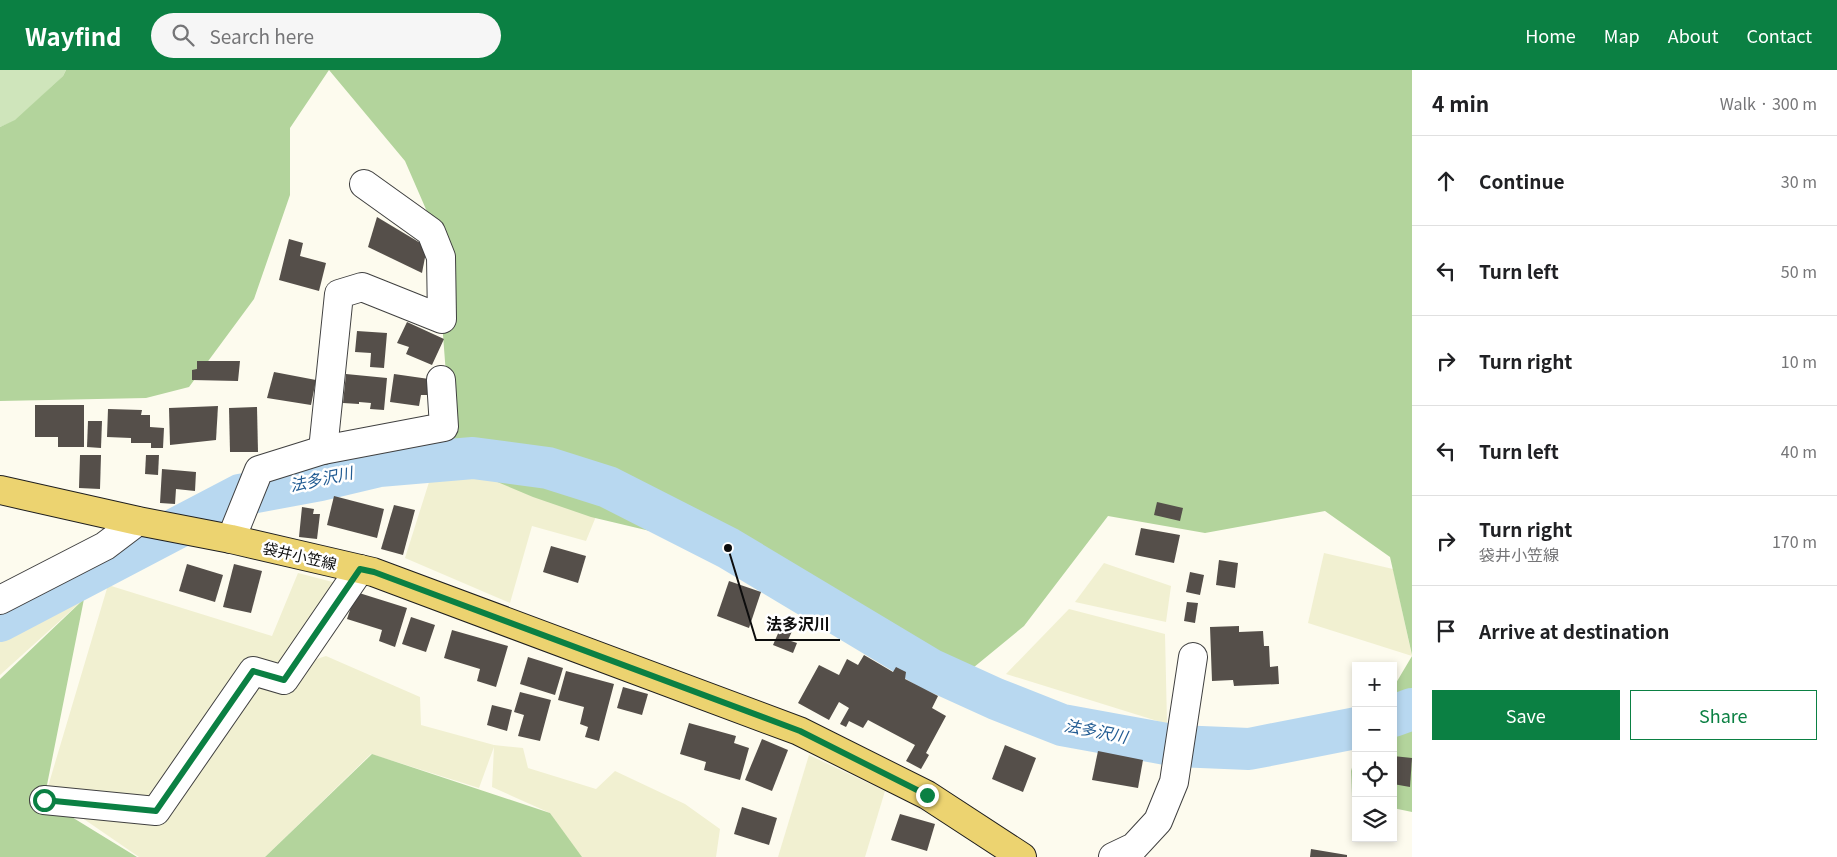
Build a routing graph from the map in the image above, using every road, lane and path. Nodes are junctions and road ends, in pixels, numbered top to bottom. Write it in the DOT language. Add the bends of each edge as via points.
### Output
graph roads {
  1 [pos="364,184"];
  2 [pos="441,380"];
  3 [pos="323,450"];
  4 [pos="0,490"];
  5 [pos="138,521"];
  6 [pos="231,539"];
  7 [pos="360,569"];
  8 [pos="0,600"];
  9 [pos="1193,657"];
  10 [pos="44,800"];
  11 [pos="1022,857"];
  12 [pos="1113,857"];
  1 -- 3 [label="street" via="431,232 441,257 442,319 362,287 339,294"];
  2 -- 3 [label="street" via="444,428"];
  3 -- 6 [label="street" via="259,470"];
  4 -- 5 [label="main road, 袋井小笠線"];
  5 -- 6 [label="main road, 袋井小笠線"];
  5 -- 8 [label="street" via="105,546"];
  6 -- 7 [label="main road, 袋井小笠線"];
  7 -- 10 [label="street" via="284,680 253,671 156,811"];
  7 -- 11 [label="main road, 袋井小笠線" via="800,731 927,795"];
  9 -- 12 [label="street" via="1174,782 1158,820 1134,847"];
}
